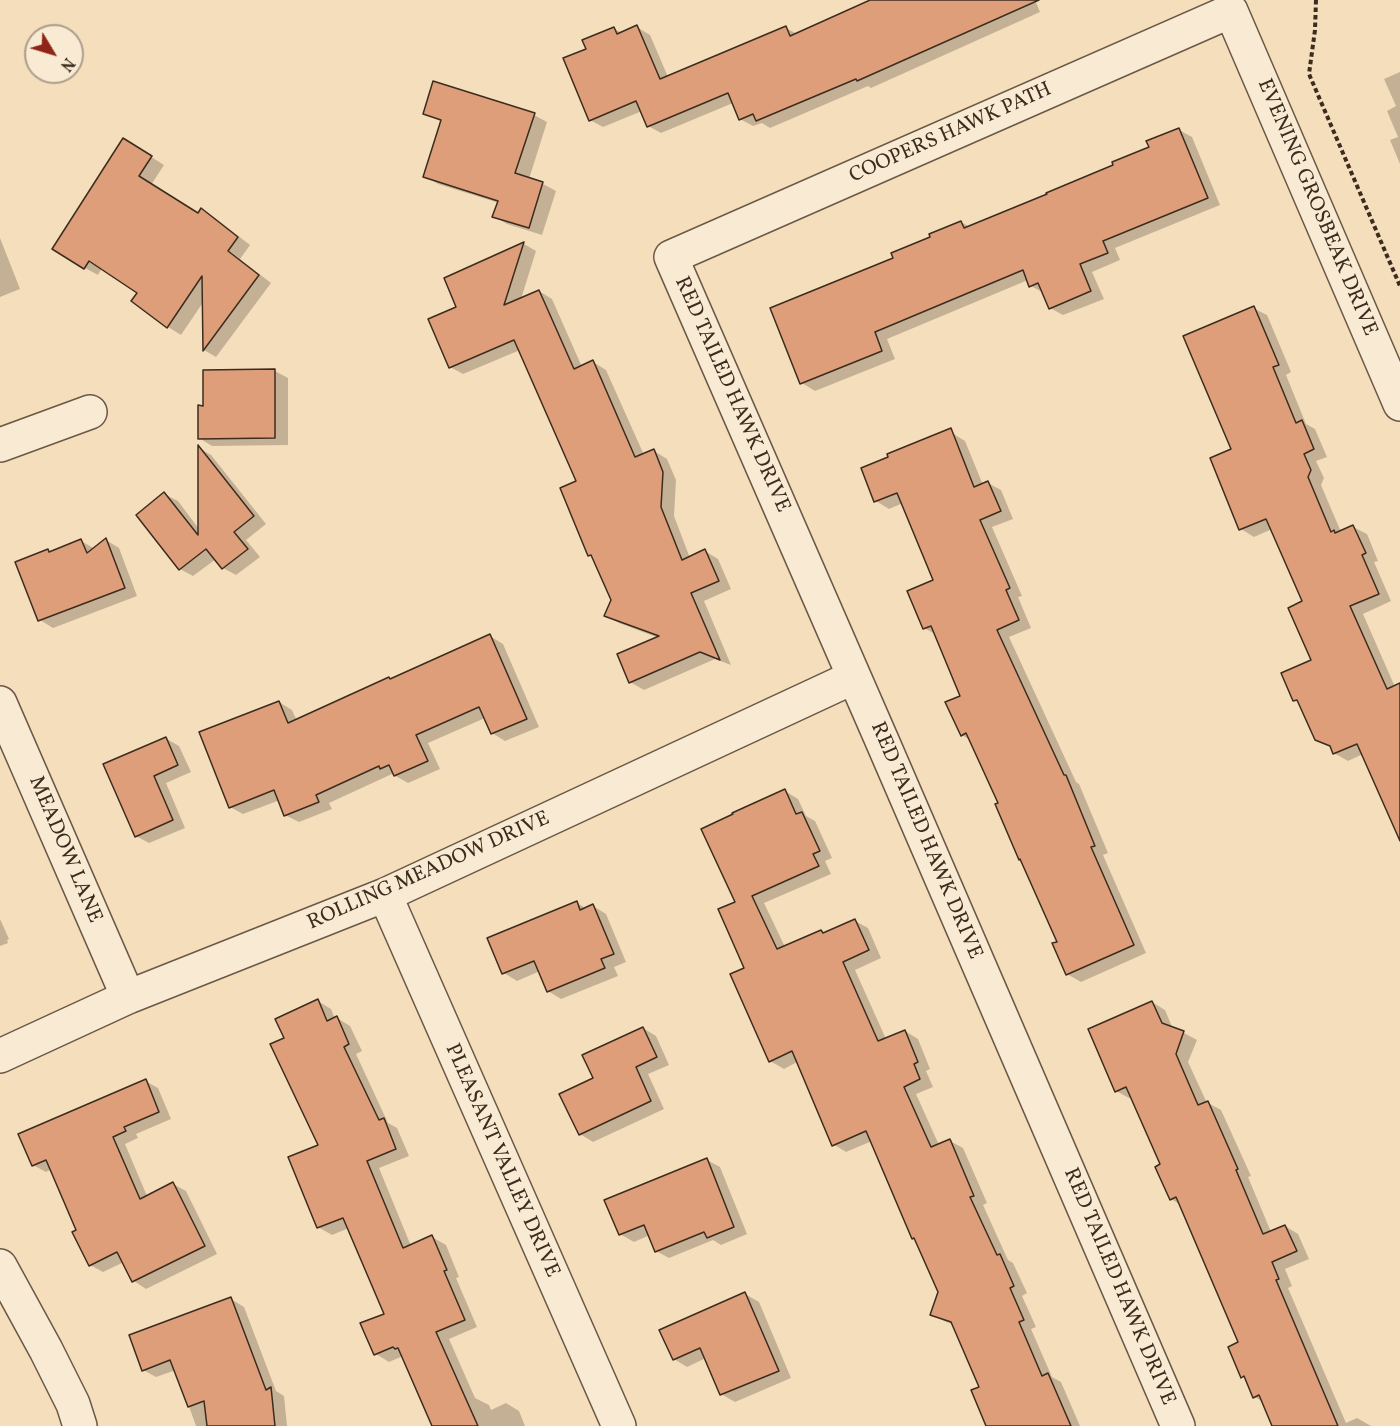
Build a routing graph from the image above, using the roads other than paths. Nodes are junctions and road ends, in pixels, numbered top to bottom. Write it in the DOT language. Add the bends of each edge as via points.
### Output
graph roads {
  1 [pos="1231,11"];
  2 [pos="670,257"];
  3 [pos="1400,404"];
  4 [pos="90,412"];
  5 [pos="0,445"];
  6 [pos="854,678"];
  7 [pos="0,703"];
  8 [pos="385,895"];
  9 [pos="128,997"];
  10 [pos="0,1056"];
  11 [pos="0,1266"];
  12 [pos="80,1426"];
  13 [pos="619,1426"];
  14 [pos="1178,1426"];
  1 -- 2 [label="street, COOPERS HAWK PATH"];
  1 -- 3 [label="street, EVENING GROSBEAK DRIVE"];
  2 -- 6 [label="street, RED TAILED HAWK DRIVE"];
  4 -- 5 [label="street"];
  6 -- 8 [label="street, ROLLING MEADOW DRIVE"];
  6 -- 14 [label="street, RED TAILED HAWK DRIVE"];
  7 -- 9 [label="street, MEADOW LANE"];
  8 -- 9 [label="street, ROLLING MEADOW DRIVE"];
  8 -- 13 [label="street, PLEASANT VALLEY DRIVE"];
  9 -- 10 [label="street, ROLLING MEADOW DRIVE"];
  11 -- 12 [label="street" via="46,1350"];
}
